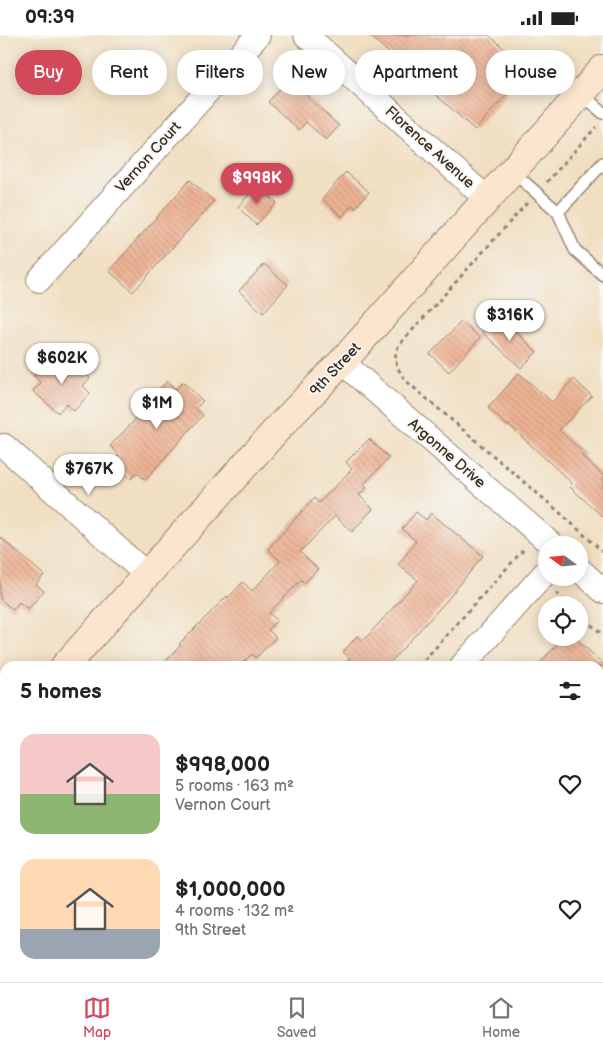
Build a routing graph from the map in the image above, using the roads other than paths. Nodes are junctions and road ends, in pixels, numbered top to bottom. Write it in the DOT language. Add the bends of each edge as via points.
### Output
graph roads {
  1 [pos="258,35"];
  2 [pos="306,35"];
  3 [pos="603,69"];
  4 [pos="581,93"];
  5 [pos="603,113"];
  6 [pos="603,163"];
  7 [pos="512,171"];
  8 [pos="486,199"];
  9 [pos="558,212"];
  10 [pos="603,275"];
  11 [pos="39,280"];
  12 [pos="342,362"];
  13 [pos="4,446"];
  14 [pos="542,536"];
  15 [pos="147,575"];
  16 [pos="588,577"];
  17 [pos="538,582"];
  18 [pos="603,591"];
  19 [pos="70,661"];
  20 [pos="467,661"];
  1 -- 11 [label="street, Vernon Court"];
  2 -- 8 [label="street, Florence Avenue"];
  3 -- 4 [label="street, 9th Street"];
  4 -- 5 [label="lane"];
  4 -- 7 [label="street, 9th Street"];
  6 -- 9 [label="lane"];
  7 -- 8 [label="street, 9th Street"];
  7 -- 9 [label="lane"];
  8 -- 12 [label="street, 9th Street"];
  9 -- 10 [label="lane" via="575,249"];
  12 -- 14 [label="street, Argonne Drive"];
  12 -- 15 [label="street, 9th Street"];
  13 -- 15 [label="street"];
  15 -- 19 [label="street, 9th Street"];
  16 -- 18 [label="street"];
  17 -- 20 [label="street"];
}
